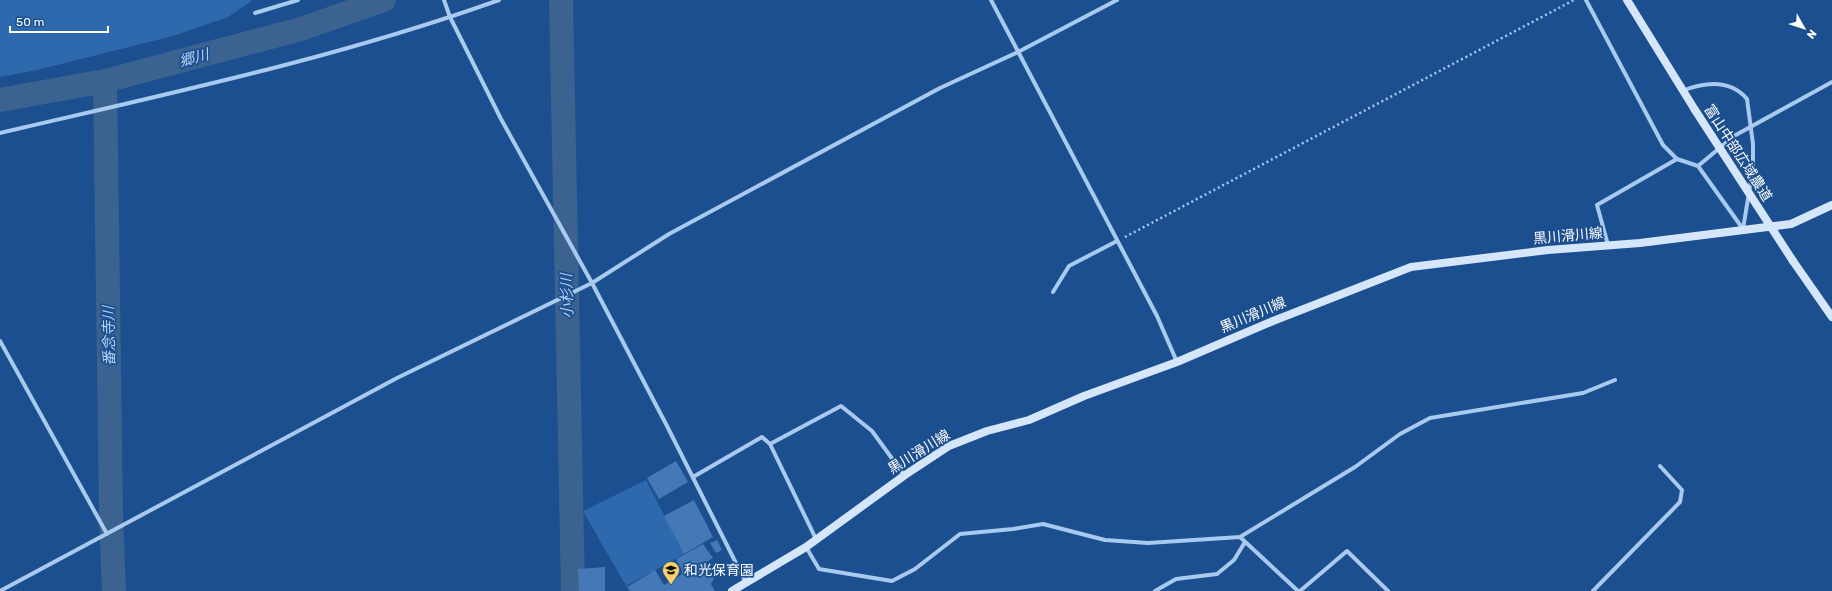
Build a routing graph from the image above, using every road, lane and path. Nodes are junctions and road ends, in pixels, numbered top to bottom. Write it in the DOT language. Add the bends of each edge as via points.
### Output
graph roads {
  1 [pos="298,0"];
  2 [pos="444,0"];
  3 [pos="499,0"];
  4 [pos="991,0"];
  5 [pos="1117,0"];
  6 [pos="1574,0"];
  7 [pos="1586,0"];
  8 [pos="1627,0"];
  9 [pos="255,13"];
  10 [pos="450,18"];
  11 [pos="1018,52"];
  12 [pos="1832,82"];
  13 [pos="1682,91"];
  14 [pos="0,133"];
  15 [pos="1677,159"];
  16 [pos="1698,166"];
  17 [pos="1832,205"];
  18 [pos="1743,229"];
  19 [pos="1117,241"];
  20 [pos="1608,246"];
  21 [pos="592,283"];
  22 [pos="1053,292"];
  23 [pos="1832,317"];
  24 [pos="0,341"];
  25 [pos="1177,362"];
  26 [pos="1615,380"];
  27 [pos="770,444"];
  28 [pos="1660,466"];
  29 [pos="904,475"];
  30 [pos="693,477"];
  31 [pos="107,534"];
  32 [pos="1240,537"];
  33 [pos="816,540"];
  34 [pos="1246,542"];
  35 [pos="806,547"];
  36 [pos="746,583"];
  37 [pos="0,591"];
  38 [pos="732,591"];
  39 [pos="1155,591"];
  40 [pos="1299,591"];
  41 [pos="1388,591"];
  42 [pos="1593,591"];
  1 -- 9 [label="street"];
  2 -- 10 [label="street"];
  3 -- 10 [label="street"];
  4 -- 11 [label="street"];
  5 -- 11 [label="street"];
  6 -- 19 [label="path"];
  7 -- 15 [label="street" via="1663,145"];
  8 -- 13 [label="main road, 富山中部広域農道"];
  10 -- 14 [label="street" via="172,94"];
  10 -- 21 [label="street" via="501,119"];
  11 -- 19 [label="street"];
  11 -- 21 [label="street" via="940,88 669,234"];
  12 -- 16 [label="street" via="1734,136"];
  13 -- 18 [label="street, bridge" via="1697,85 1725,85 1741,92 1748,99 1753,168"];
  13 -- 23 [label="main road, 富山中部広域農道, bridge"];
  15 -- 16 [label="street"];
  15 -- 20 [label="street" via="1597,205"];
  16 -- 18 [label="street"];
  17 -- 18 [label="main road, 黒川滑川線" via="1791,224"];
  18 -- 20 [label="main road, 黒川滑川線"];
  19 -- 22 [label="street" via="1069,266"];
  19 -- 25 [label="street" via="1157,316"];
  20 -- 25 [label="main road, 黒川滑川線" via="1548,250 1411,267"];
  21 -- 30 [label="street"];
  21 -- 31 [label="street" via="397,378"];
  24 -- 31 [label="street"];
  25 -- 29 [label="main road, 黒川滑川線" via="1084,396 1029,420 987,431 949,446"];
  26 -- 32 [label="street" via="1583,393 1430,418 1400,434 1355,466"];
  27 -- 29 [label="street" via="841,406 872,431"];
  27 -- 30 [label="street" via="762,437"];
  27 -- 33 [label="street"];
  28 -- 42 [label="street" via="1682,490 1680,502"];
  29 -- 33 [label="main road, 黒川滑川線"];
  30 -- 36 [label="street"];
  31 -- 37 [label="street"];
  32 -- 34 [label="street"];
  32 -- 35 [label="street" via="1148,543 1105,540 1043,524 960,534 915,569 892,581 819,569"];
  33 -- 35 [label="main road, 黒川滑川線"];
  34 -- 39 [label="street" via="1234,560 1217,574 1176,579"];
  34 -- 40 [label="street"];
  35 -- 36 [label="main road, 黒川滑川線"];
  36 -- 38 [label="main road, 黒川滑川線"];
  40 -- 41 [label="street" via="1347,551"];
}
